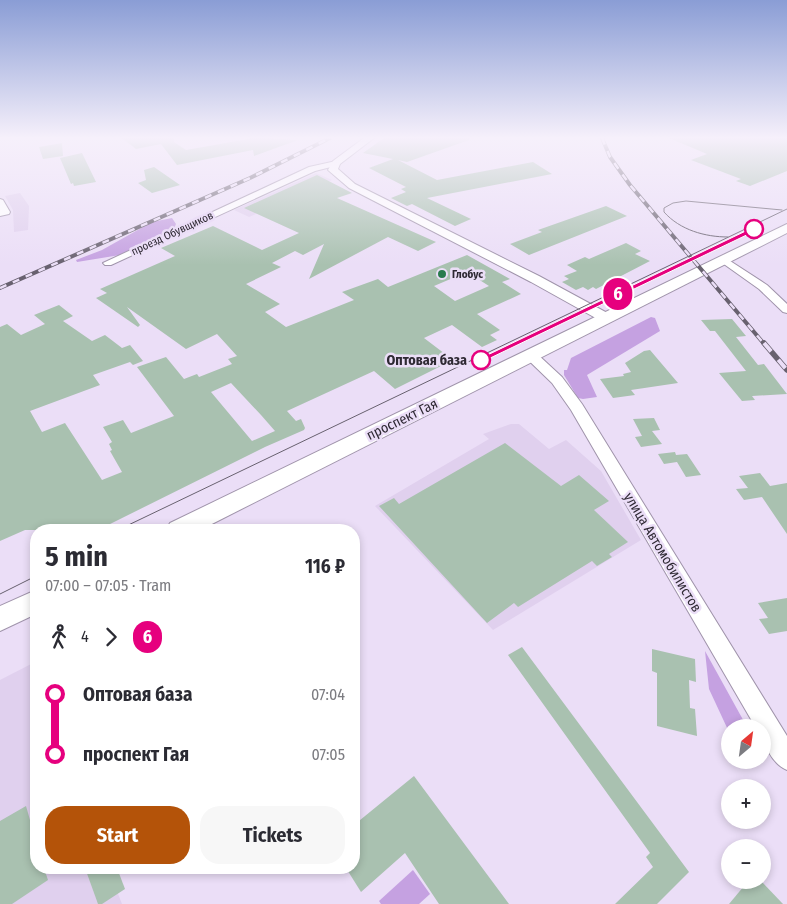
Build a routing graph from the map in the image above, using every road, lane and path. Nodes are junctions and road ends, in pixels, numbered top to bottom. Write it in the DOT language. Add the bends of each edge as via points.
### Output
graph roads {
  1 [pos="288,180"];
  2 [pos="345,180"];
  3 [pos="0,202"];
  4 [pos="3,212"];
  5 [pos="787,228"];
  6 [pos="724,260"];
  7 [pos="108,263"];
  8 [pos="787,310"];
  9 [pos="606,318"];
  10 [pos="530,355"];
  11 [pos="190,524"];
  12 [pos="30,604"];
  13 [pos="0,619"];
  14 [pos="787,758"];
  1 -- 7 [label="street, проезд Обувщиков"];
  2 -- 9 [label="street"];
  3 -- 4 [label="street"];
  5 -- 6 [label="main road, проспект Гая"];
  6 -- 8 [label="street" via="763,287"];
  6 -- 9 [label="main road, проспект Гая"];
  9 -- 10 [label="main road, проспект Гая"];
  10 -- 11 [label="main road, проспект Гая"];
  10 -- 14 [label="street, улица Автомобилистов" via="557,380 577,408"];
  12 -- 13 [label="main road"];
}
